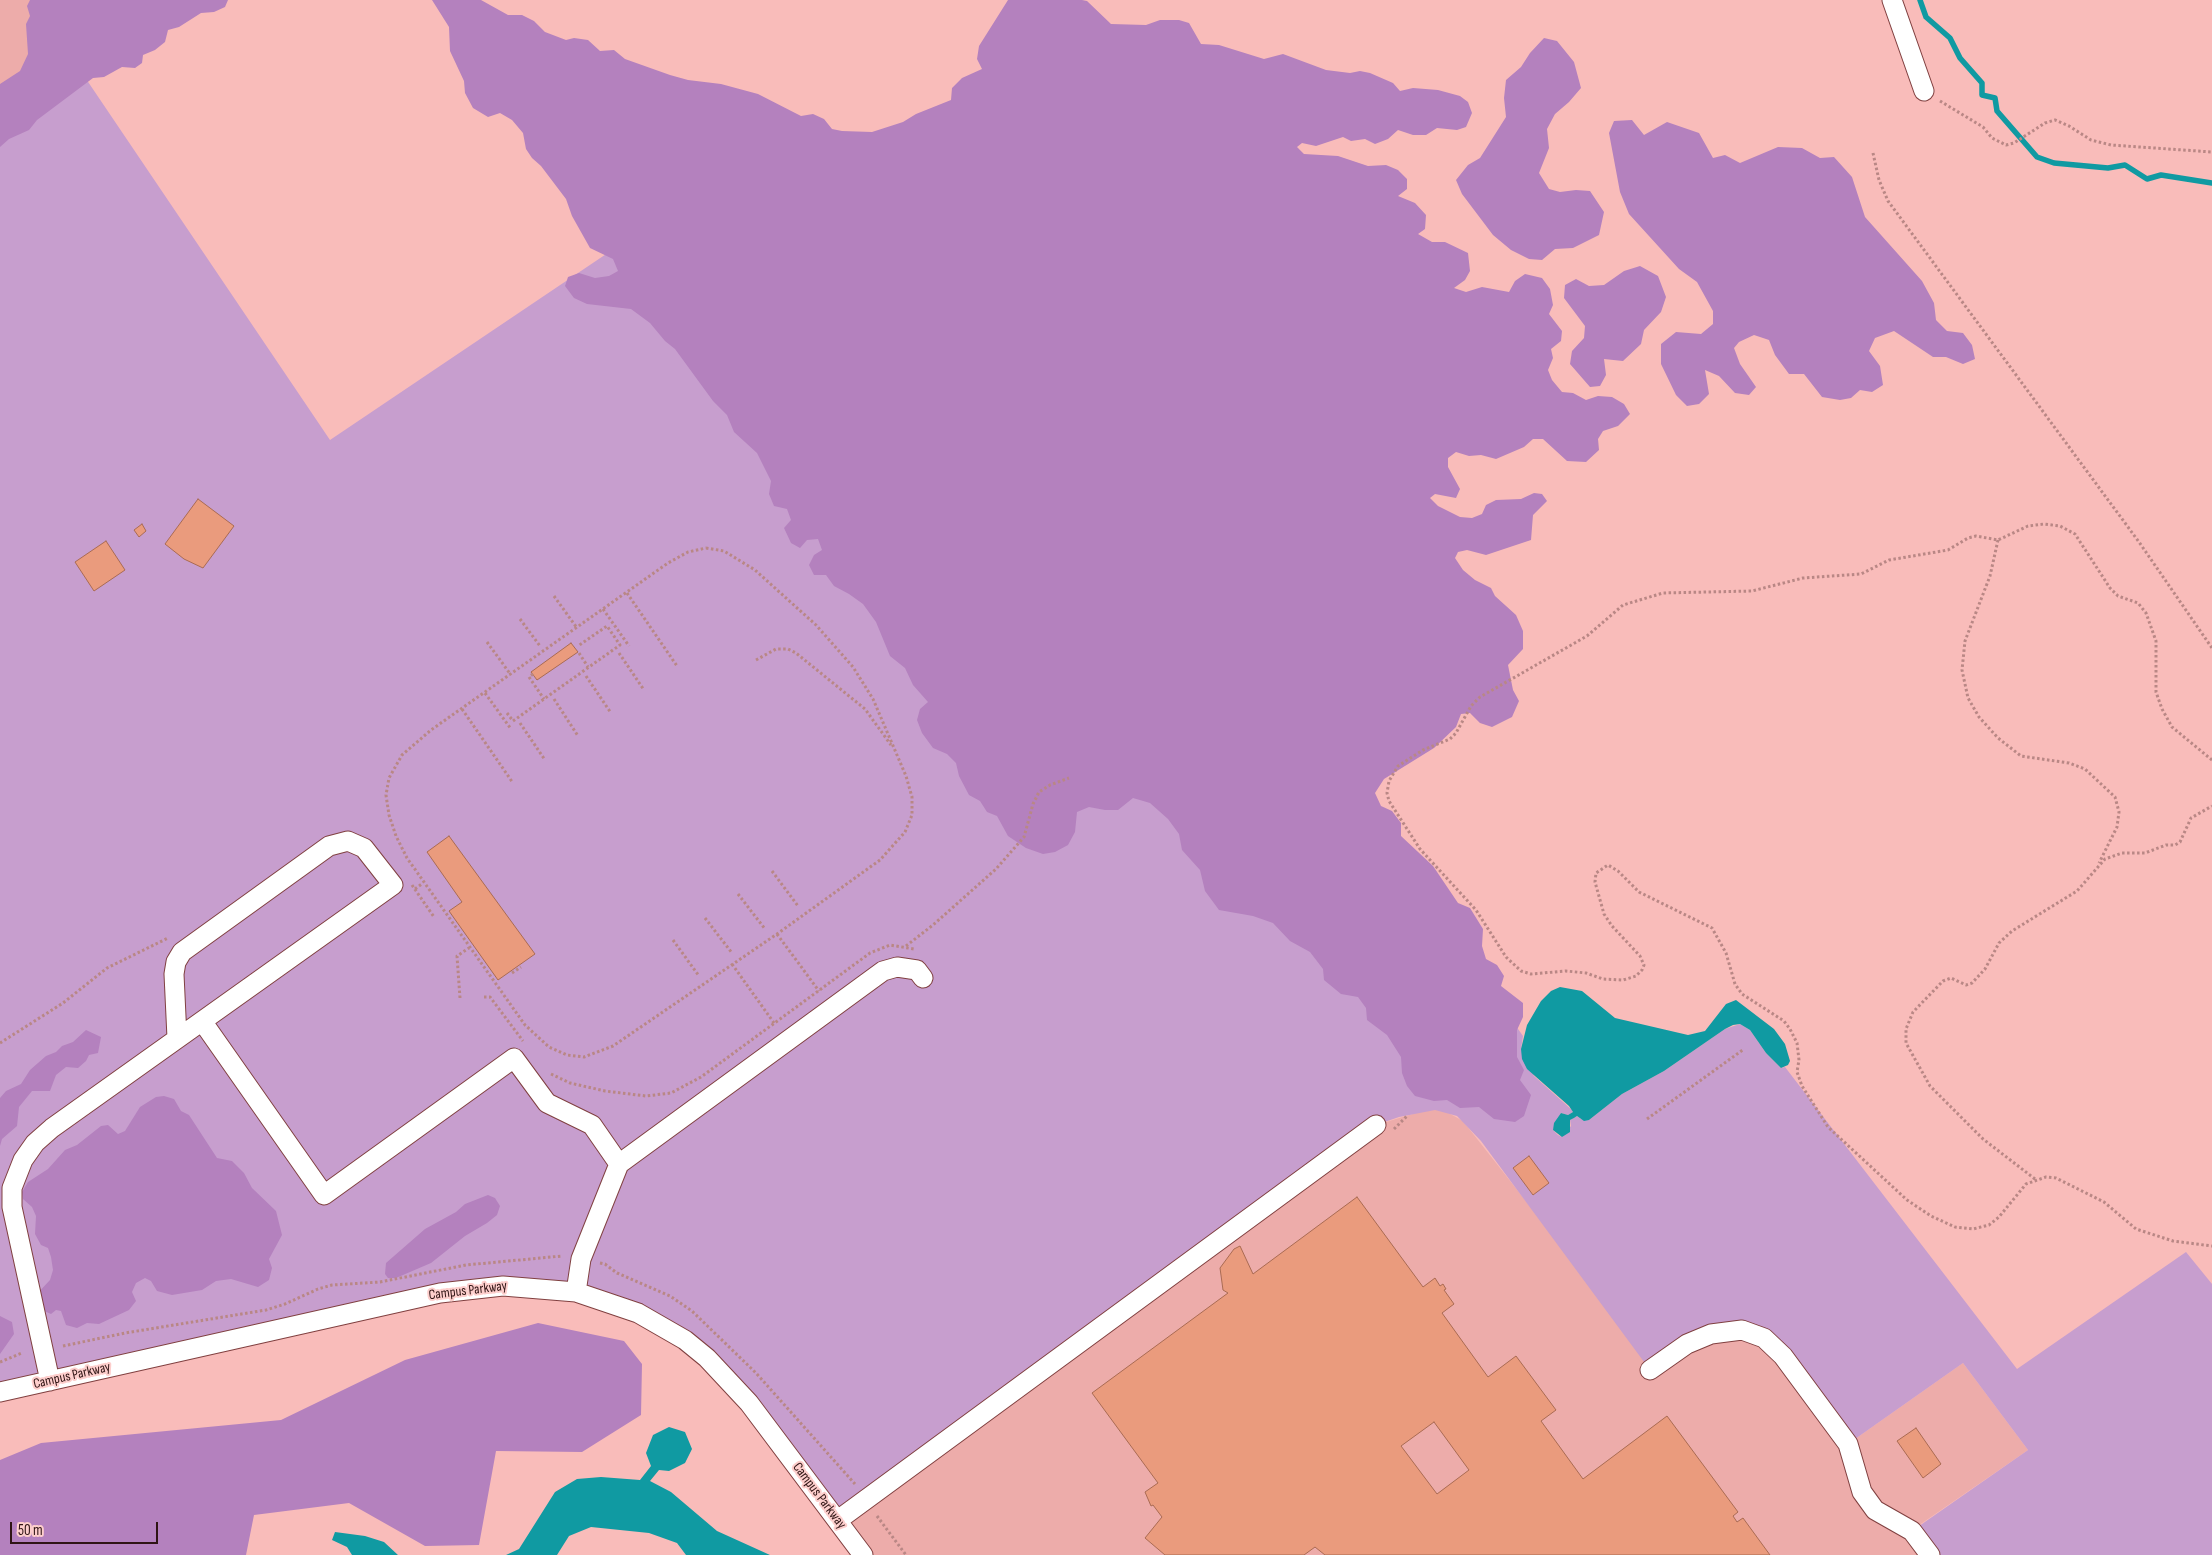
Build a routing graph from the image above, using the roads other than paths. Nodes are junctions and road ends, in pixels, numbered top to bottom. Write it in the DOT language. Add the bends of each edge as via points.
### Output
graph roads {
  1 [pos="1892,0"];
  2 [pos="1924,91"];
  3 [pos="923,978"];
  4 [pos="202,1021"];
  5 [pos="177,1038"];
  6 [pos="1383,1129"];
  7 [pos="619,1164"];
  8 [pos="576,1292"];
  9 [pos="1650,1370"];
  10 [pos="50,1381"];
  11 [pos="0,1392"];
  12 [pos="838,1520"];
  13 [pos="864,1555"];
  14 [pos="1930,1555"];
  1 -- 2 [label="street"];
  3 -- 7 [label="street" via="917,970 897,967 883,971"];
  4 -- 5 [label="street"];
  4 -- 5 [label="street" via="392,885 364,848 348,841 329,846 182,952 174,974"];
  4 -- 7 [label="street" via="324,1195 514,1058 547,1103 592,1126"];
  5 -- 10 [label="street" via="42,1136 29,1150 17,1172 12,1188 12,1207"];
  6 -- 12 [label="street"];
  7 -- 8 [label="street" via="581,1260"];
  8 -- 10 [label="street, Campus Parkway" via="503,1286 440,1293"];
  8 -- 12 [label="street, Campus Parkway" via="638,1313 702,1354 749,1403"];
  9 -- 14 [label="street" via="1687,1344 1711,1334 1742,1330 1764,1338 1784,1356 1848,1444 1862,1492 1875,1510 1912,1531"];
  10 -- 11 [label="street, Campus Parkway"];
  12 -- 13 [label="street, Campus Parkway"];
}
